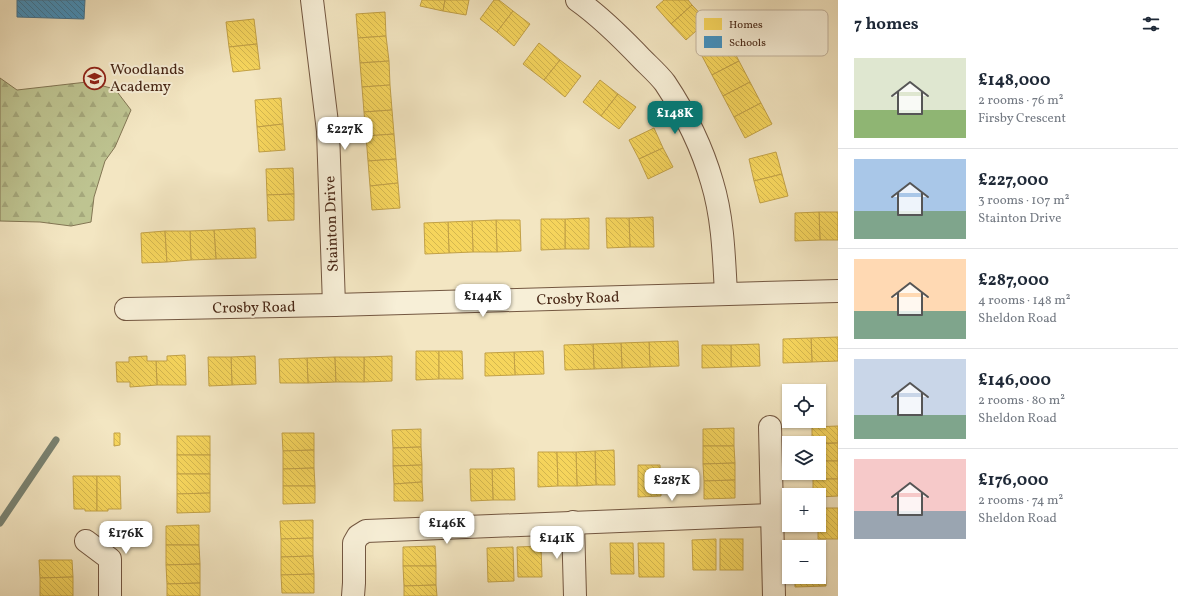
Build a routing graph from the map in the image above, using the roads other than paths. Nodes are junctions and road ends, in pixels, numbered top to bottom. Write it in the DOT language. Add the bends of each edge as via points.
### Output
graph roads {
  1 [pos="312,0"];
  2 [pos="577,0"];
  3 [pos="838,291"];
  4 [pos="726,294"];
  5 [pos="334,305"];
  6 [pos="126,309"];
  7 [pos="770,427"];
  8 [pos="772,515"];
  9 [pos="573,522"];
  10 [pos="86,541"];
  11 [pos="110,596"];
  12 [pos="353,596"];
  13 [pos="575,596"];
  14 [pos="774,596"];
  1 -- 5 [label="street, Stainton Drive" via="328,131"];
  2 -- 4 [label="street" via="617,33 664,82 685,116 713,183 721,224"];
  3 -- 4 [label="street, Crosby Road"];
  4 -- 5 [label="street, Crosby Road"];
  5 -- 6 [label="street, Crosby Road"];
  7 -- 8 [label="street"];
  8 -- 9 [label="street"];
  8 -- 14 [label="street"];
  9 -- 12 [label="street" via="366,531 358,536 354,543"];
  9 -- 13 [label="street"];
  10 -- 11 [label="street" via="110,559"];
}
